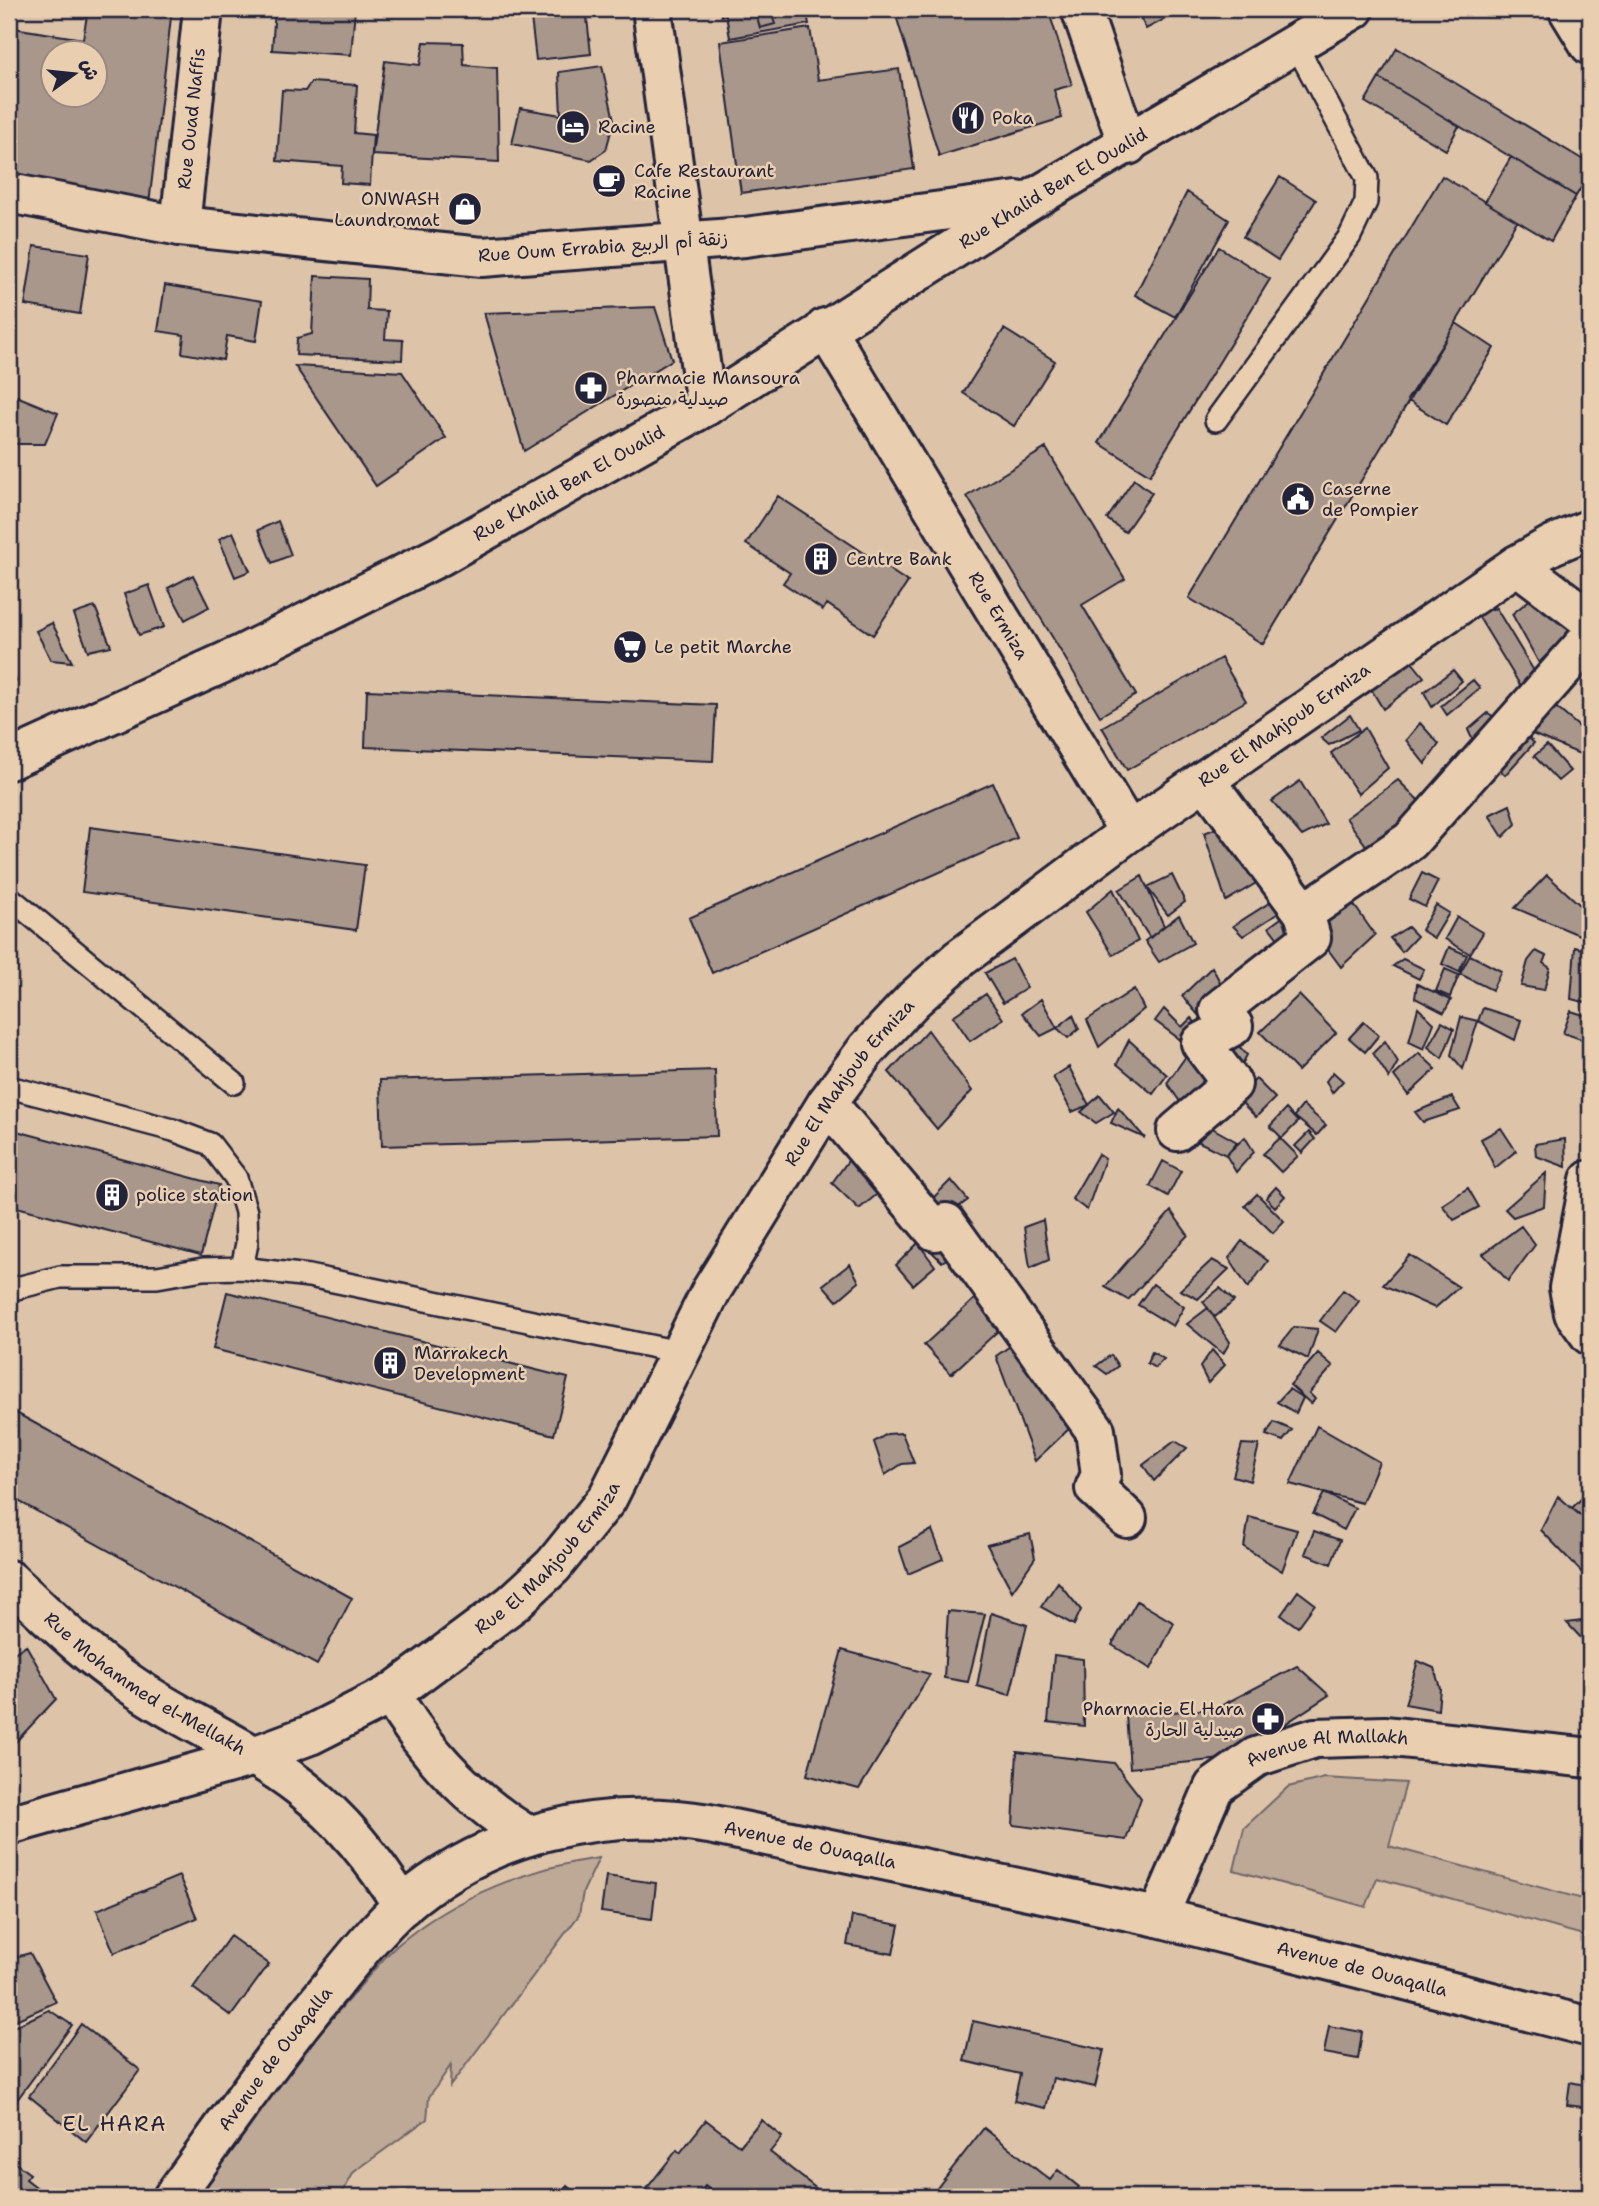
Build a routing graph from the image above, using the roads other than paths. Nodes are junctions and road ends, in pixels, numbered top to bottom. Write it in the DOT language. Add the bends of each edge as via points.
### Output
graph roads {
  1 [pos="203,9"];
  2 [pos="652,9"];
  3 [pos="1081,9"];
  4 [pos="1354,9"];
  5 [pos="1568,9"];
  6 [pos="1296,45"];
  7 [pos="1590,45"];
  8 [pos="1128,145"];
  9 [pos="9,192"];
  10 [pos="1031,200"];
  11 [pos="180,226"];
  12 [pos="685,243"];
  13 [pos="825,328"];
  14 [pos="706,406"];
  15 [pos="1216,420"];
  16 [pos="1590,529"];
  17 [pos="1517,565"];
  18 [pos="1590,620"];
  19 [pos="1590,638"];
  20 [pos="9,760"];
  21 [pos="1205,780"];
  22 [pos="1129,832"];
  23 [pos="9,897"];
  24 [pos="1304,913"];
  25 [pos="234,1083"];
  26 [pos="9,1087"];
  27 [pos="827,1102"];
  28 [pos="1177,1132"];
  29 [pos="1590,1180"];
  30 [pos="242,1268"];
  31 [pos="9,1290"];
  32 [pos="1590,1335"];
  33 [pos="678,1352"];
  34 [pos="1128,1518"];
  35 [pos="9,1580"];
  36 [pos="391,1694"];
  37 [pos="251,1756"];
  38 [pos="1590,1758"];
  39 [pos="9,1825"];
  40 [pos="528,1836"];
  41 [pos="403,1906"];
  42 [pos="1158,1917"];
  43 [pos="1590,2027"];
  44 [pos="173,2197"];
  1 -- 11 [label="street, Rue Ouad Naffis"];
  2 -- 12 [label="street"];
  3 -- 8 [label="street"];
  4 -- 6 [label="street, Rue Khalid Ben El Oualid"];
  5 -- 7 [label="street"];
  6 -- 8 [label="street, Rue Khalid Ben El Oualid"];
  6 -- 15 [label="lane" via="1367,178 1366,202 1350,236"];
  8 -- 10 [label="street, Rue Khalid Ben El Oualid"];
  9 -- 11 [label="street, Rue Oum Errabia زنقة أم الربيع"];
  10 -- 12 [label="street, Rue Oum Errabia زنقة أم الربيع"];
  10 -- 13 [label="street, Rue Khalid Ben El Oualid"];
  11 -- 12 [label="street, Rue Oum Errabia زنقة أم الربيع" via="482,257"];
  12 -- 14 [label="street"];
  13 -- 14 [label="street, Rue Khalid Ben El Oualid"];
  13 -- 22 [label="street, Rue Ermiza"];
  14 -- 20 [label="street, Rue Khalid Ben El Oualid" via="428,562 243,654"];
  16 -- 17 [label="street, Rue El Mahjoub Ermiza"];
  17 -- 18 [label="street"];
  17 -- 21 [label="street, Rue El Mahjoub Ermiza"];
  19 -- 24 [label="street" via="1410,841"];
  21 -- 22 [label="street, Rue El Mahjoub Ermiza"];
  21 -- 24 [label="street"];
  22 -- 27 [label="street, Rue El Mahjoub Ermiza" via="959,959 914,999 867,1049"];
  23 -- 25 [label="lane"];
  24 -- 28 [label="street" via="1311,938 1219,1010 1233,1026 1201,1043 1232,1084"];
  26 -- 30 [label="lane" via="210,1144 236,1178 246,1212"];
  27 -- 33 [label="street, Rue El Mahjoub Ermiza" via="710,1291"];
  27 -- 34 [label="street" via="935,1231 946,1223 1095,1430 1101,1475 1095,1488"];
  29 -- 32 [label="street" via="1569,1288 1574,1312"];
  30 -- 31 [label="lane" via="157,1277 60,1277"];
  30 -- 33 [label="lane" via="309,1276"];
  33 -- 36 [label="street, Rue El Mahjoub Ermiza" via="623,1472 578,1538 512,1604"];
  35 -- 37 [label="street, Rue Mohammed el-Mellakh" via="86,1652 127,1682"];
  36 -- 37 [label="street, Rue El Mahjoub Ermiza" via="310,1735"];
  36 -- 40 [label="street" via="413,1733 442,1767 492,1814"];
  37 -- 39 [label="street, Rue El Mahjoub Ermiza"];
  37 -- 41 [label="street, Rue Mohammed el-Mellakh" via="297,1784 338,1819 374,1860"];
  38 -- 42 [label="street, Avenue Al Mallakh" via="1384,1736 1315,1738 1256,1758 1214,1787"];
  40 -- 41 [label="street, Avenue de Ouaqalla" via="451,1871"];
  40 -- 42 [label="street, Avenue de Ouaqalla" via="603,1819 682,1819"];
  41 -- 44 [label="street, Avenue de Ouaqalla" via="299,2024"];
  42 -- 43 [label="street, Avenue de Ouaqalla"];
}
